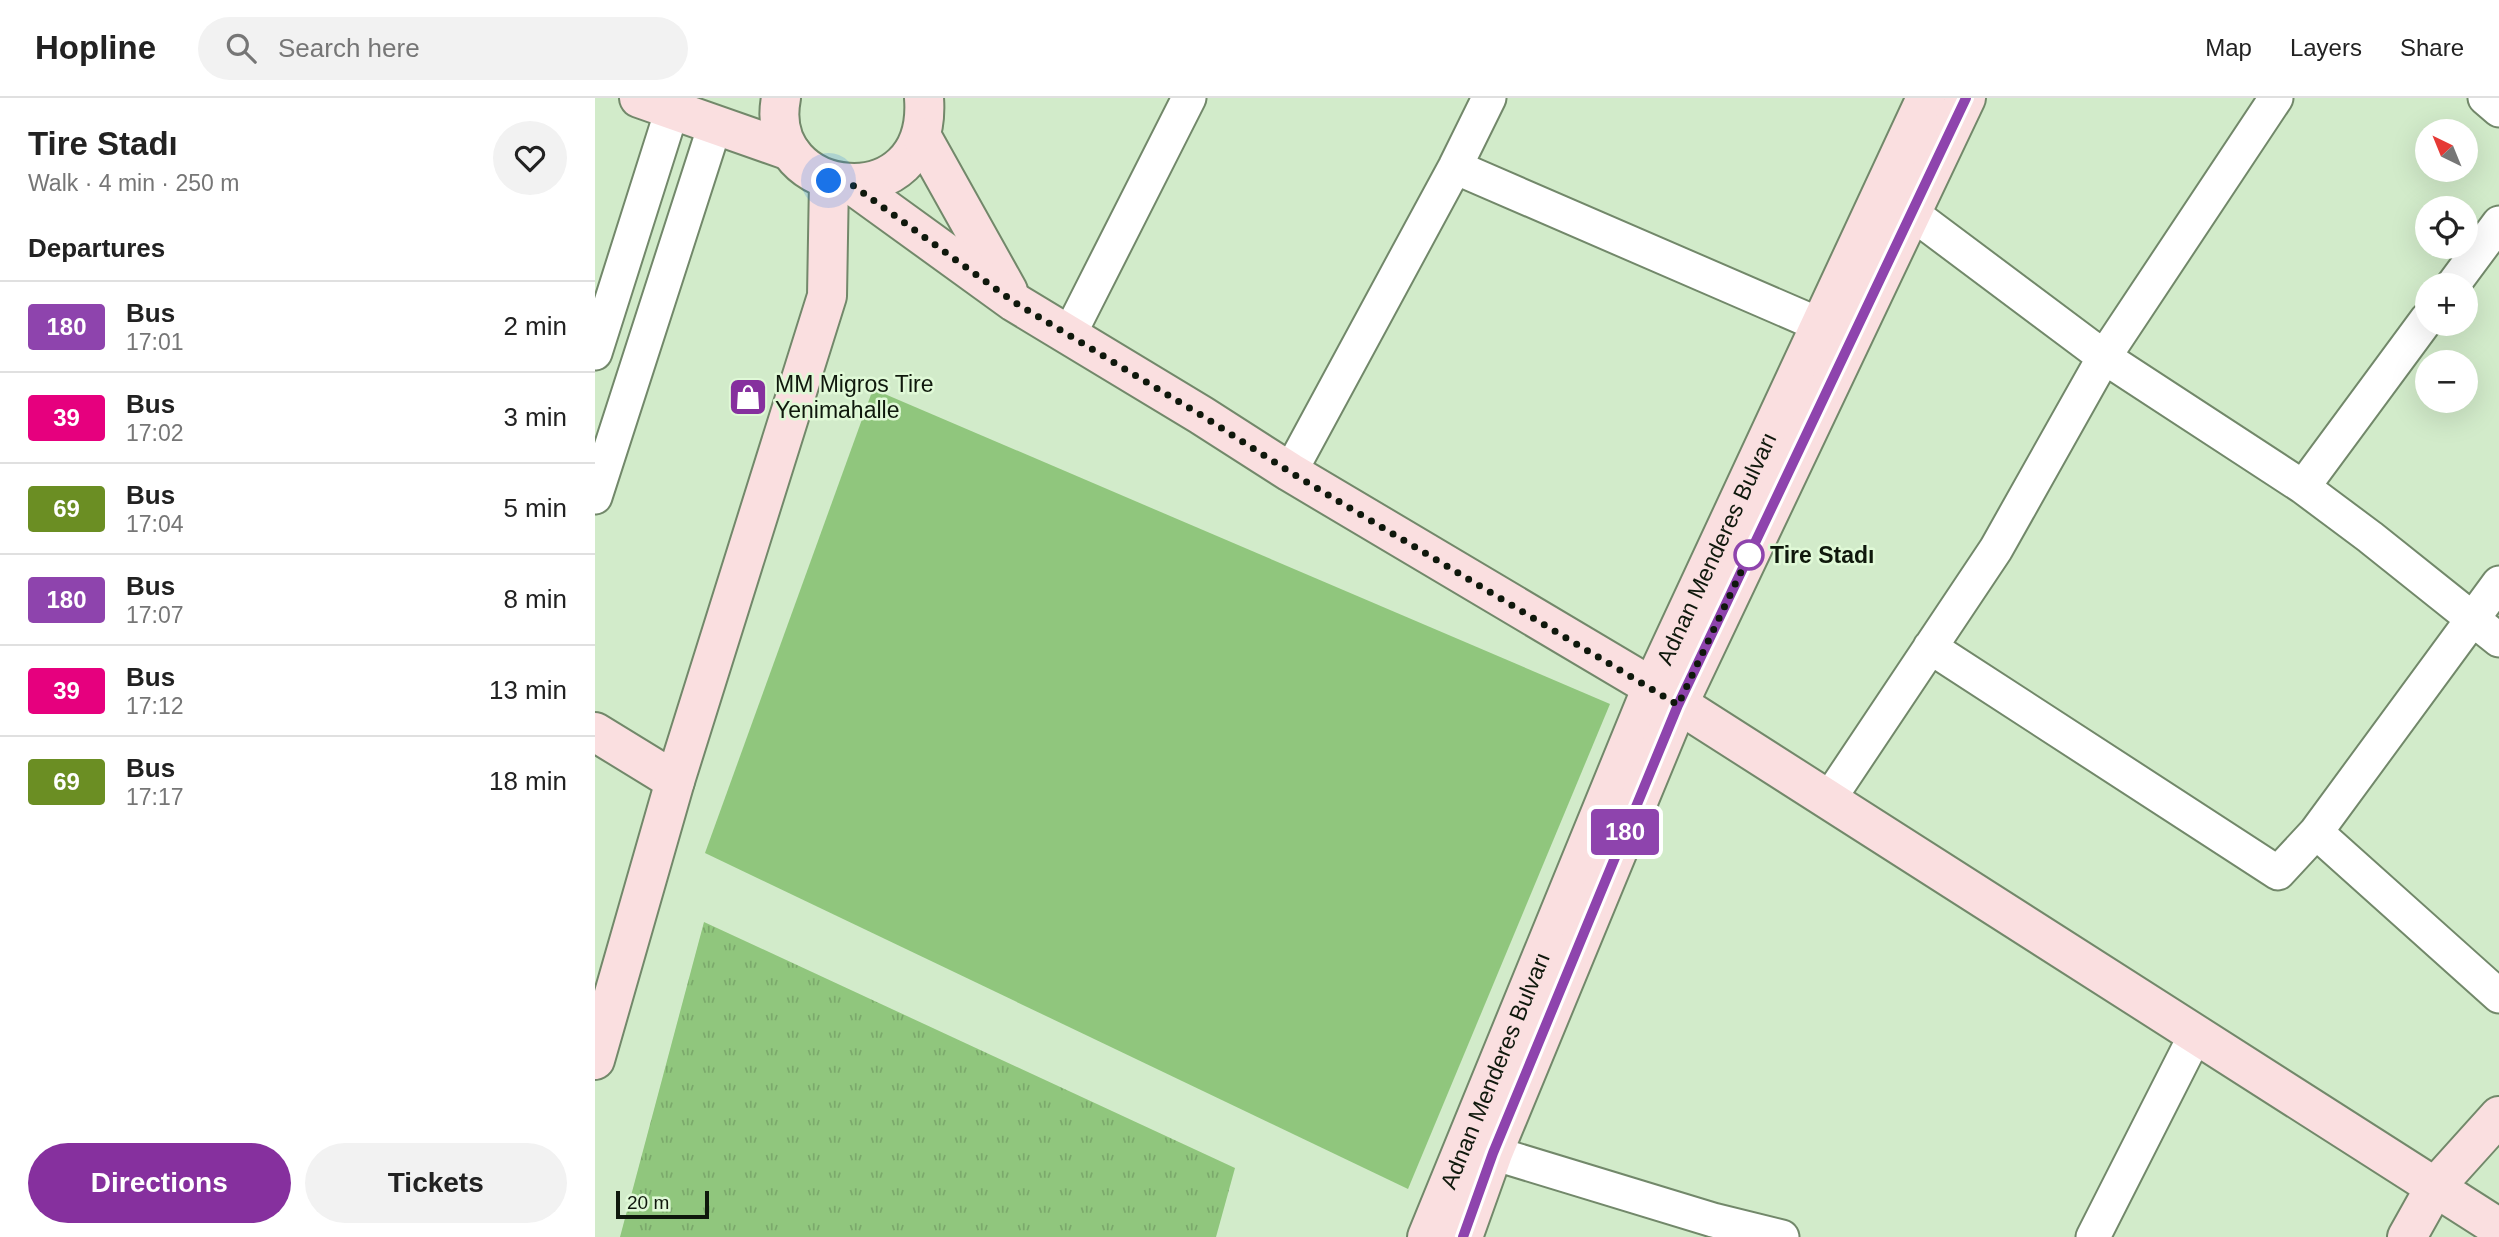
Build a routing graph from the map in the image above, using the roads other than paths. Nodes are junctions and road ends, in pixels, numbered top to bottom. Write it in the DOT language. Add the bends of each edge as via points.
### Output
graph roads {
  1 [pos="781,98"];
  2 [pos="1189,98"];
  3 [pos="1489,98"];
  4 [pos="1926,98"];
  5 [pos="1966,98"];
  6 [pos="2276,98"];
  7 [pos="2485,98"];
  8 [pos="655,104"];
  9 [pos="2499,110"];
  10 [pos="927,112"];
  11 [pos="716,125"];
  12 [pos="790,151"];
  13 [pos="1455,167"];
  14 [pos="840,182"];
  15 [pos="1913,214"];
  16 [pos="2499,223"];
  17 [pos="2462,273"];
  18 [pos="1014,302"];
  19 [pos="1820,325"];
  20 [pos="1069,335"];
  21 [pos="2415,335"];
  22 [pos="595,353"];
  23 [pos="2104,357"];
  24 [pos="1290,472"];
  25 [pos="2303,487"];
  26 [pos="595,497"];
  27 [pos="2499,583"];
  28 [pos="2472,618"];
  29 [pos="2499,640"];
  30 [pos="1930,647"];
  31 [pos="1665,696"];
  32 [pos="595,732"];
  33 [pos="675,781"];
  34 [pos="1829,799"];
  35 [pos="2316,832"];
  36 [pos="2499,996"];
  37 [pos="2196,1034"];
  38 [pos="595,1060"];
  39 [pos="2499,1116"];
  40 [pos="1493,1153"];
  41 [pos="2435,1187"];
  42 [pos="2499,1228"];
  43 [pos="1427,1237"];
  44 [pos="1463,1237"];
  45 [pos="1782,1237"];
  46 [pos="2093,1237"];
  47 [pos="2407,1237"];
  1 -- 12 [label="street" via="781,131"];
  2 -- 20 [label="street"];
  3 -- 13 [label="street"];
  4 -- 19 [label="street, Adnan Menderes Bulvarı"];
  5 -- 15 [label="street, Adnan Menderes Bulvarı"];
  6 -- 23 [label="street"];
  7 -- 9 [label="street"];
  8 -- 11 [label="street"];
  8 -- 22 [label="street"];
  10 -- 14 [label="street" via="910,156 894,172 874,181"];
  10 -- 18 [label="street"];
  11 -- 12 [label="street"];
  11 -- 26 [label="street"];
  12 -- 14 [label="street" via="807,169"];
  13 -- 19 [label="street"];
  13 -- 24 [label="street"];
  14 -- 18 [label="street"];
  14 -- 33 [label="street" via="827,296"];
  15 -- 23 [label="street"];
  15 -- 31 [label="street, Adnan Menderes Bulvarı"];
  16 -- 17 [label="street"];
  18 -- 20 [label="street"];
  19 -- 31 [label="street, Adnan Menderes Bulvarı"];
  20 -- 24 [label="street"];
  21 -- 25 [label="street"];
  23 -- 25 [label="street"];
  23 -- 30 [label="street" via="1996,549"];
  24 -- 31 [label="street"];
  25 -- 28 [label="street"];
  27 -- 28 [label="street"];
  28 -- 29 [label="street"];
  28 -- 35 [label="street"];
  30 -- 34 [label="street"];
  30 -- 35 [label="street" via="2278,873"];
  31 -- 34 [label="street"];
  31 -- 40 [label="street, Adnan Menderes Bulvarı"];
  31 -- 43 [label="street, Adnan Menderes Bulvarı"];
  32 -- 33 [label="street"];
  33 -- 38 [label="street"];
  34 -- 37 [label="street"];
  35 -- 36 [label="street"];
  37 -- 41 [label="street"];
  37 -- 46 [label="street"];
  39 -- 41 [label="street"];
  40 -- 44 [label="street, Adnan Menderes Bulvarı"];
  40 -- 45 [label="street"];
  41 -- 42 [label="street"];
  41 -- 47 [label="street"];
}
